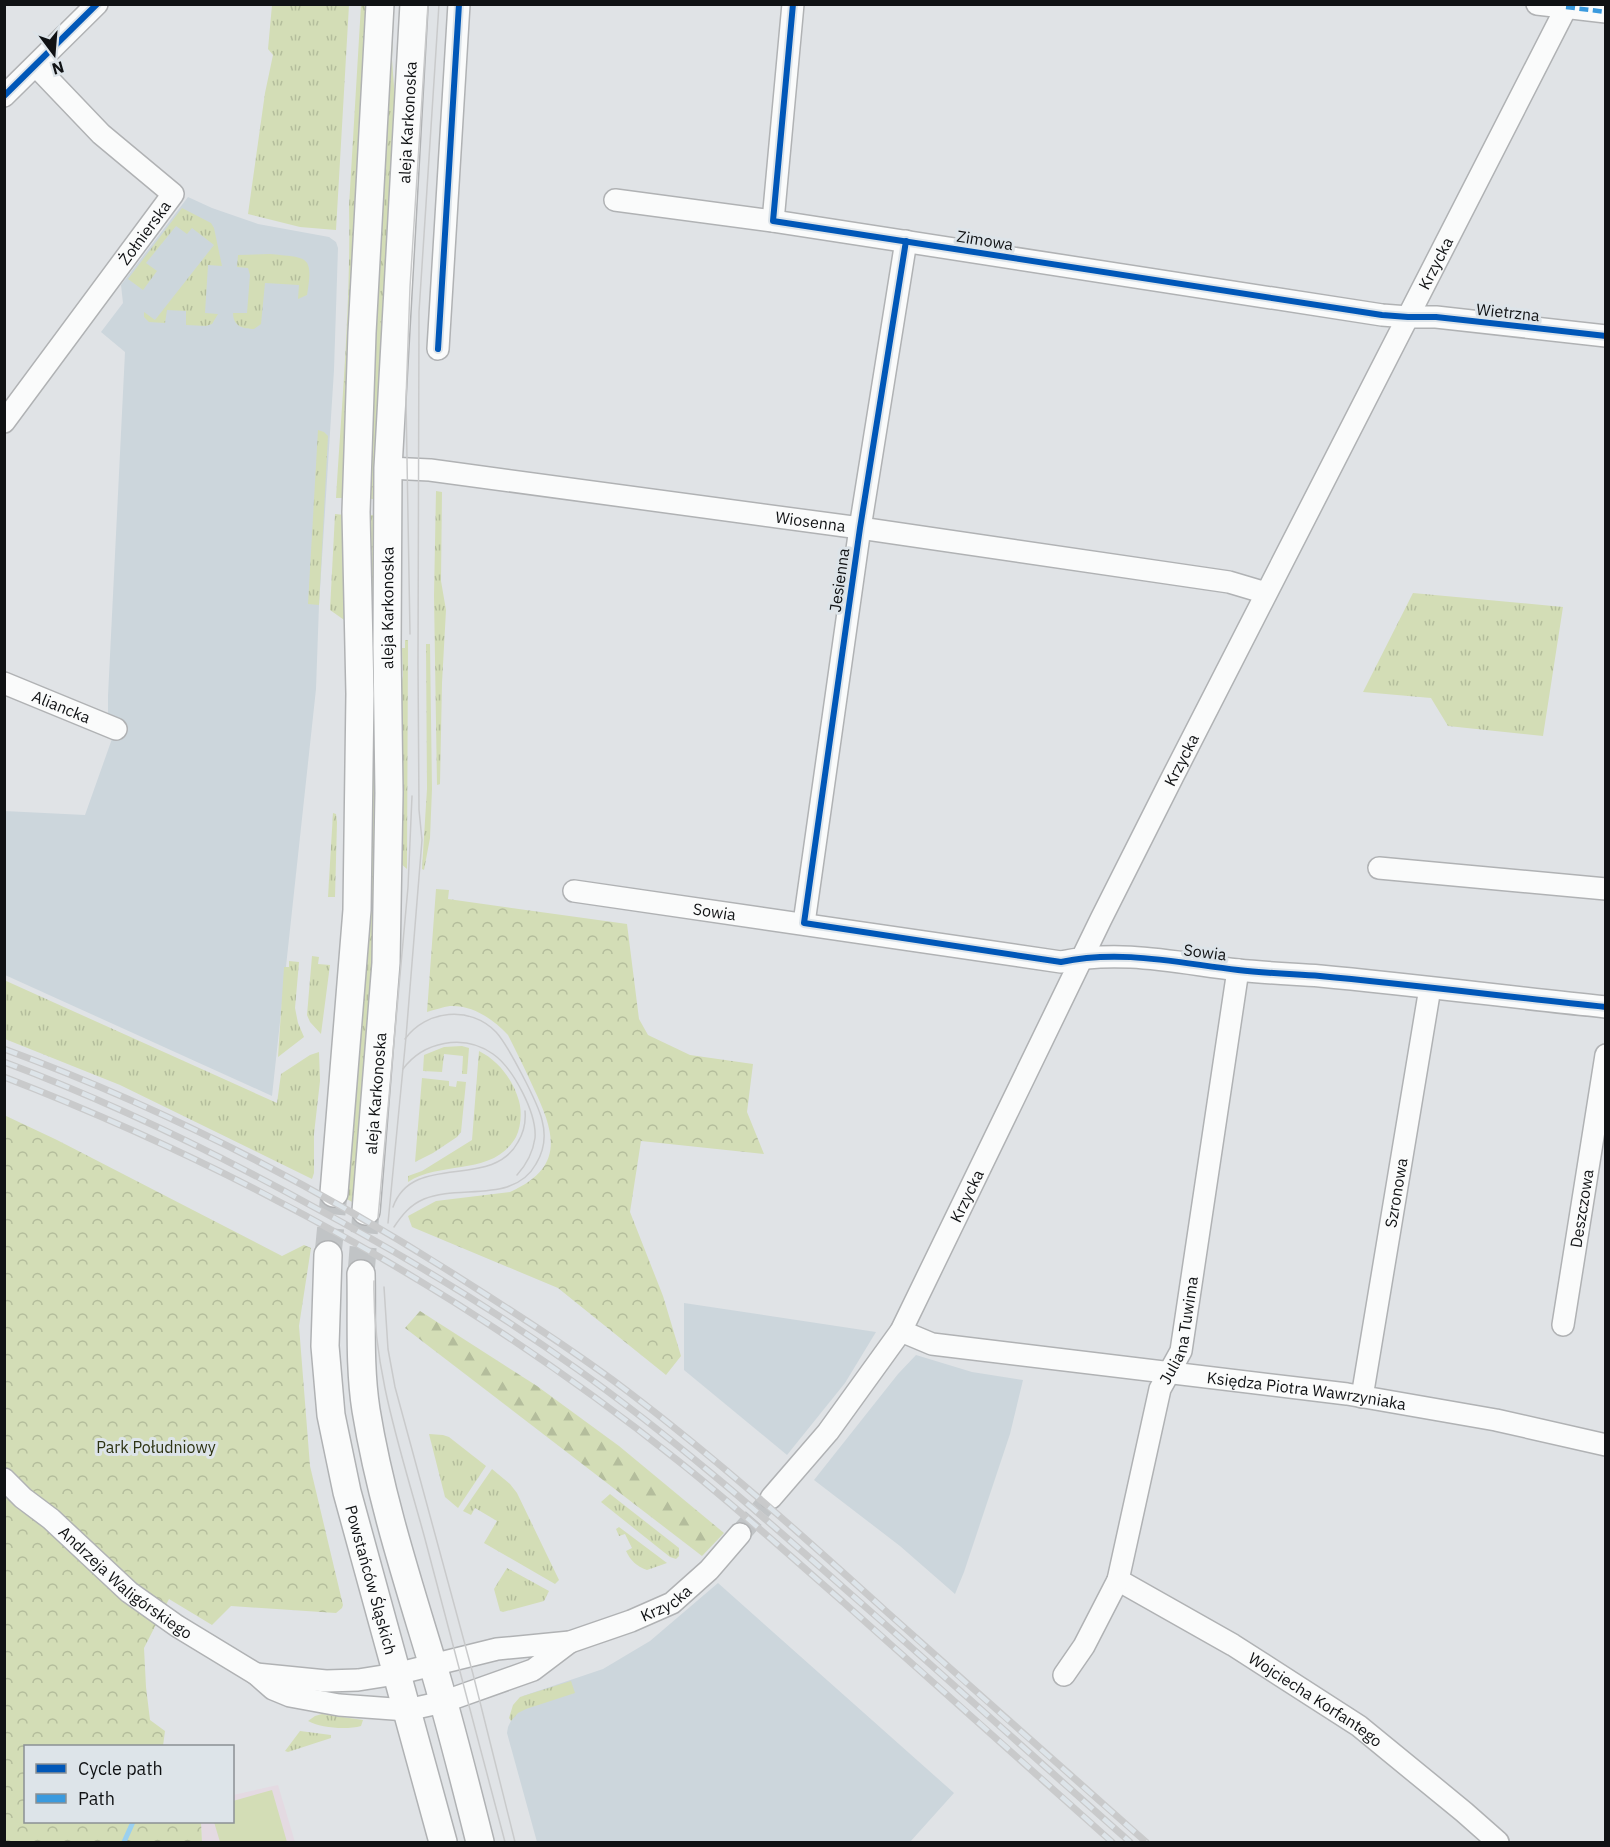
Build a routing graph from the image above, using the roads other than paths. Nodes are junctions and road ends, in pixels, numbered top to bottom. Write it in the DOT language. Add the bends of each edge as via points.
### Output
graph roads {
  1 [pos="98,4"];
  2 [pos="380,4"];
  3 [pos="414,4"];
  4 [pos="459,4"];
  5 [pos="793,4"];
  6 [pos="1537,4"];
  7 [pos="1567,6"];
  8 [pos="1605,12"];
  9 [pos="36,66"];
  10 [pos="4,96"];
  11 [pos="615,200"];
  12 [pos="773,221"];
  13 [pos="906,241"];
  14 [pos="1408,318"];
  15 [pos="1605,336"];
  16 [pos="438,349"];
  17 [pos="4,422"];
  18 [pos="388,468"];
  19 [pos="860,528"];
  20 [pos="1266,593"];
  21 [pos="4,683"];
  22 [pos="116,729"];
  23 [pos="1379,868"];
  24 [pos="1605,889"];
  25 [pos="574,891"];
  26 [pos="804,923"];
  27 [pos="1083,957"];
  28 [pos="1238,970"];
  29 [pos="1430,988"];
  30 [pos="1605,1007"];
  31 [pos="1605,1055"];
  32 [pos="334,1192"];
  33 [pos="366,1211"];
  34 [pos="328,1255"];
  35 [pos="361,1274"];
  36 [pos="1563,1325"];
  37 [pos="900,1331"];
  38 [pos="1169,1374"];
  39 [pos="1362,1397"];
  40 [pos="1605,1445"];
  41 [pos="4,1479"];
  42 [pos="771,1498"];
  43 [pos="740,1534"];
  44 [pos="1118,1580"];
  45 [pos="570,1642"];
  46 [pos="433,1665"];
  47 [pos="256,1674"];
  48 [pos="396,1674"];
  49 [pos="1064,1675"];
  50 [pos="443,1702"];
  51 [pos="407,1710"];
  52 [pos="443,1842"];
  53 [pos="480,1842"];
  54 [pos="1498,1842"];
  1 -- 9 [label="street"];
  2 -- 32 [label="main road, aleja Karkonoska" via="357,493 357,910"];
  3 -- 18 [label="main road, aleja Karkonoska"];
  4 -- 16 [label="street"];
  5 -- 12 [label="street"];
  6 -- 7 [label="street"];
  7 -- 8 [label="street"];
  7 -- 14 [label="street, Krzycka"];
  9 -- 10 [label="street"];
  9 -- 17 [label="street, Żołnierska" via="101,134 173,194"];
  11 -- 12 [label="street, Zimowa"];
  12 -- 13 [label="street, Zimowa"];
  13 -- 14 [label="street, Zimowa"];
  13 -- 19 [label="street, Jesienna"];
  14 -- 15 [label="street, Wietrzna" via="1436,317"];
  14 -- 20 [label="street, Krzycka"];
  18 -- 19 [label="street, Wiosenna" via="430,470"];
  18 -- 33 [label="main road, aleja Karkonoska" via="386,963"];
  19 -- 20 [label="street, Wiosenna" via="1229,582"];
  19 -- 26 [label="street, Jesienna"];
  20 -- 27 [label="street, Krzycka"];
  21 -- 22 [label="street, Aliancka"];
  23 -- 24 [label="street"];
  25 -- 26 [label="street, Sowia"];
  26 -- 27 [label="street, Sowia" via="1061,962"];
  27 -- 28 [label="street, Sowia" via="1131,956"];
  27 -- 37 [label="street, Krzycka"];
  28 -- 29 [label="street, Sowia"];
  28 -- 38 [label="street, Juliana Tuwima" via="1182,1349"];
  29 -- 30 [label="street, Sowia"];
  29 -- 39 [label="street, Szronowa"];
  31 -- 36 [label="street, Deszczowa"];
  34 -- 48 [label="main road, Powstańców Śląskich" via="325,1346 331,1415 347,1492"];
  35 -- 46 [label="main road, Powstańców Śląskich" via="364,1388 381,1486"];
  37 -- 38 [label="street, Księdza Piotra Wawrzyniaka" via="932,1344"];
  37 -- 42 [label="street, Krzycka" via="828,1432"];
  38 -- 39 [label="street, Księdza Piotra Wawrzyniaka"];
  38 -- 44 [label="street, Juliana Tuwima" via="1160,1389"];
  39 -- 40 [label="street, Księdza Piotra Wawrzyniaka" via="1496,1420"];
  41 -- 47 [label="street, Andrzeja Waligórskiego" via="129,1592"];
  43 -- 45 [label="street, Krzycka" via="710,1570 672,1603"];
  44 -- 49 [label="street, Juliana Tuwima" via="1084,1646"];
  44 -- 54 [label="street, Wojciecha Korfantego" via="1233,1645 1359,1726"];
  45 -- 46 [label="street, Krzycka" via="497,1649"];
  45 -- 50 [label="street, Krzycka" via="534,1670"];
  46 -- 48 [label="street, Krzycka"];
  46 -- 50 [label="main road, Powstańców Śląskich"];
  47 -- 48 [label="street, Andrzeja Waligórskiego" via="326,1681"];
  47 -- 51 [label="street, Andrzeja Waligórskiego" via="273,1689 290,1696 339,1706"];
  48 -- 51 [label="main road, Powstańców Śląskich"];
  50 -- 51 [label="street, Krzycka"];
  50 -- 53 [label="main road, Powstańców Śląskich"];
  51 -- 52 [label="main road, Powstańców Śląskich"];
}
